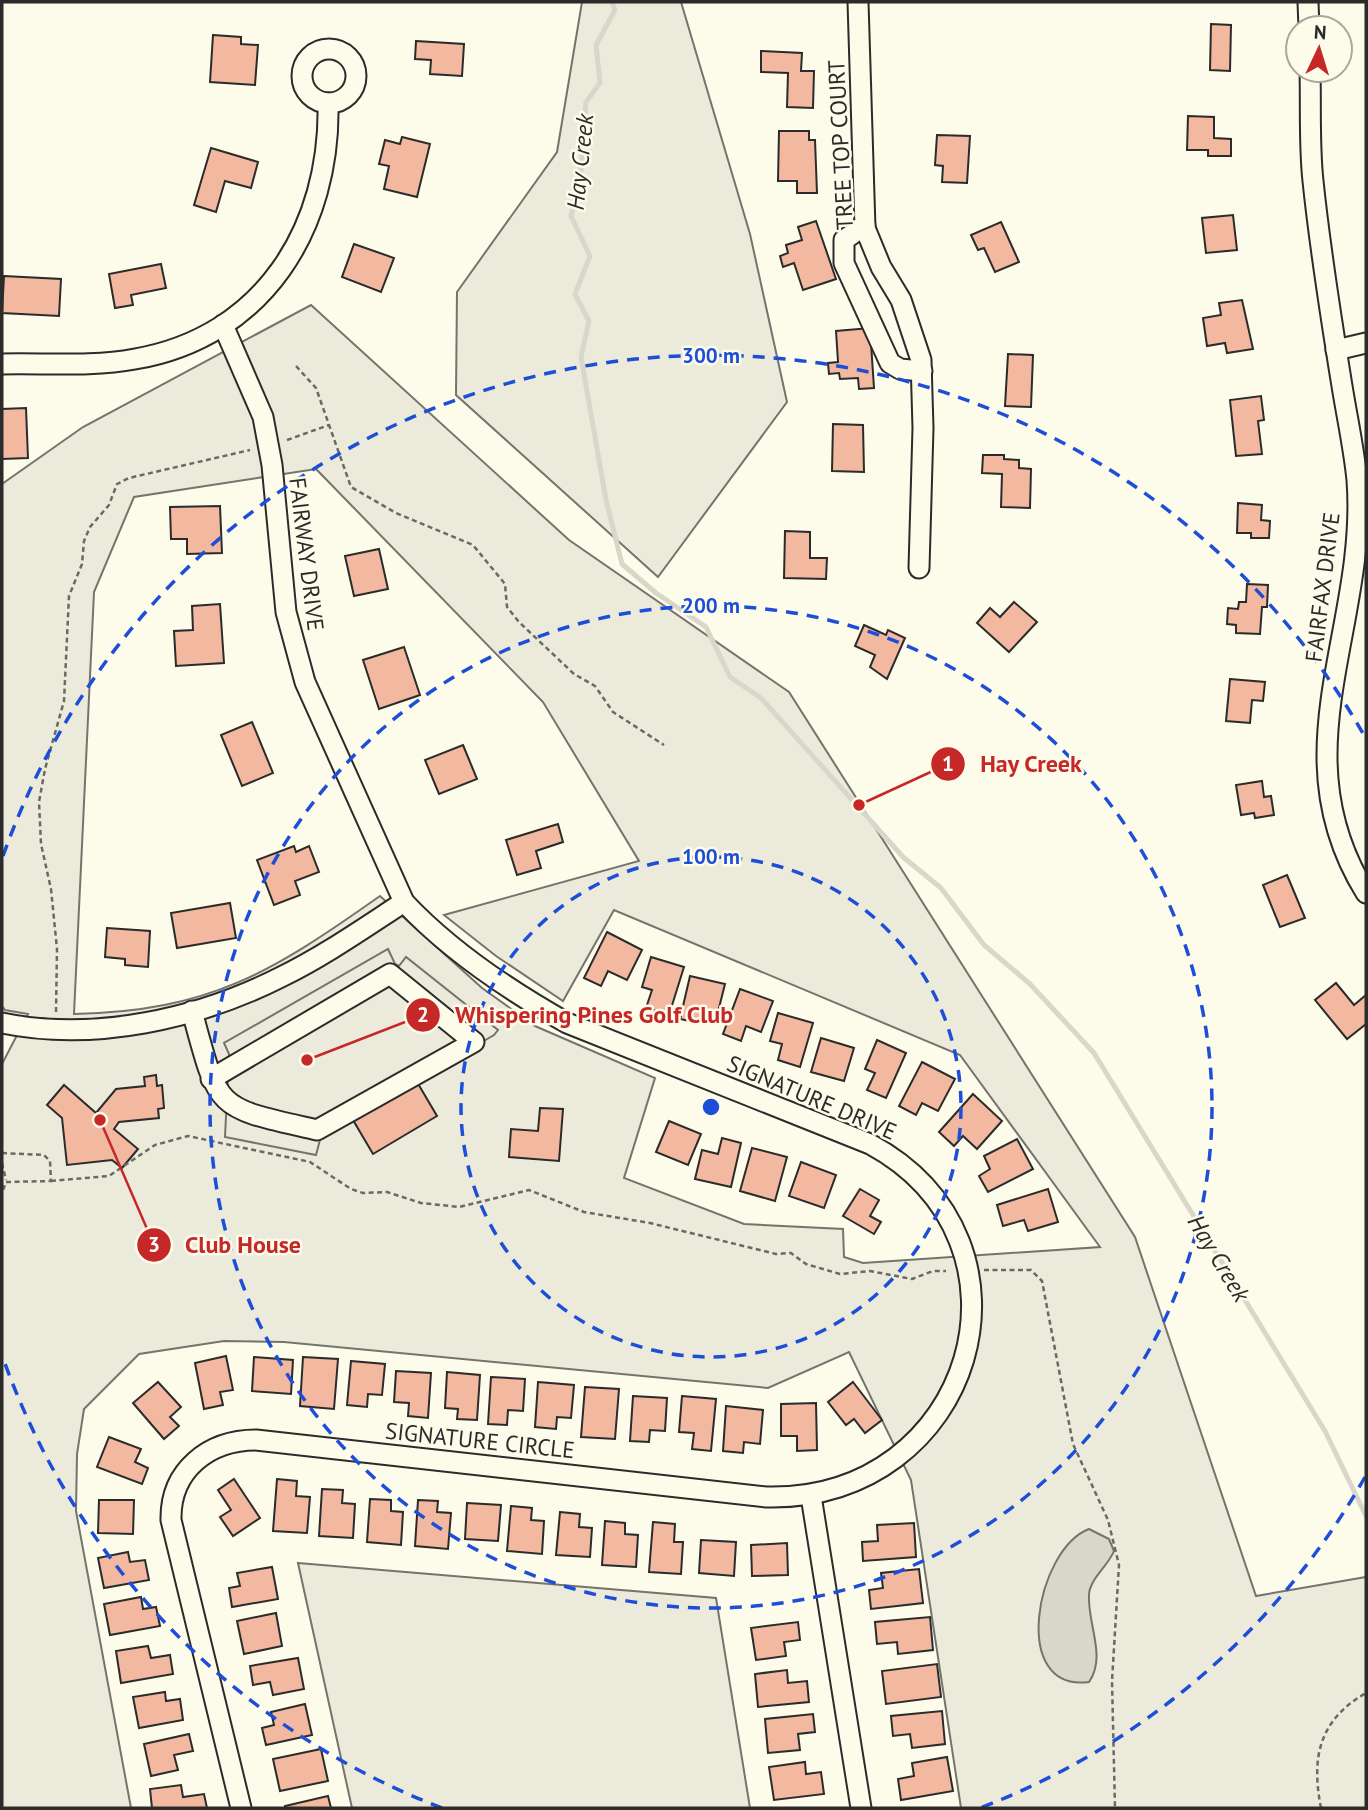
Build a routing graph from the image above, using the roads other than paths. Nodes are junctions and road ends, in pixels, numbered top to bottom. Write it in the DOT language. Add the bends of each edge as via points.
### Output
graph roads {
  1 [pos="858,2"];
  2 [pos="1310,84"];
  3 [pos="328,103"];
  4 [pos="865,225"];
  5 [pos="223,325"];
  6 [pos="1366,343"];
  7 [pos="1336,350"];
  8 [pos="2,363"];
  9 [pos="922,371"];
  10 [pos="919,568"];
  11 [pos="1366,893"];
  12 [pos="404,902"];
  13 [pos="192,1011"];
  14 [pos="2,1023"];
  15 [pos="211,1079"];
  16 [pos="811,1496"];
  17 [pos="241,1808"];
  18 [pos="861,1808"];
  1 -- 4 [label="street, TREE TOP COURT"];
  2 -- 7 [label="street, FAIRFAX DRIVE" via="1312,179"];
  3 -- 5 [label="street" via="323,178 306,227 280,274"];
  4 -- 9 [label="street, TREE TOP COURT" via="870,245 901,300"];
  4 -- 9 [label="street" via="844,240 844,263 890,363"];
  5 -- 8 [label="street" via="177,348 135,359"];
  5 -- 12 [label="street, FAIRWAY DRIVE" via="254,394 269,446 283,591 297,657 316,712"];
  6 -- 7 [label="street"];
  7 -- 11 [label="street, FAIRFAX DRIVE" via="1357,480 1357,535 1325,757 1342,849"];
  9 -- 10 [label="street, TREE TOP COURT"];
  12 -- 13 [label="street" via="281,977"];
  12 -- 16 [label="street, SIGNATURE DRIVE" via="429,927 503,982 567,1023 888,1154 931,1193 952,1229 967,1270 971,1312 965,1358 955,1387 912,1445 877,1472"];
  13 -- 14 [label="street" via="112,1027 56,1029"];
  13 -- 15 [label="street"];
  15 -- 15 [label="street" via="223,1099 235,1108 317,1130 474,1042 390,974"];
  16 -- 17 [label="street, SIGNATURE CIRCLE" via="766,1497 256,1440 232,1441 207,1451 183,1474 173,1496 171,1520"];
  16 -- 18 [label="street"];
}
